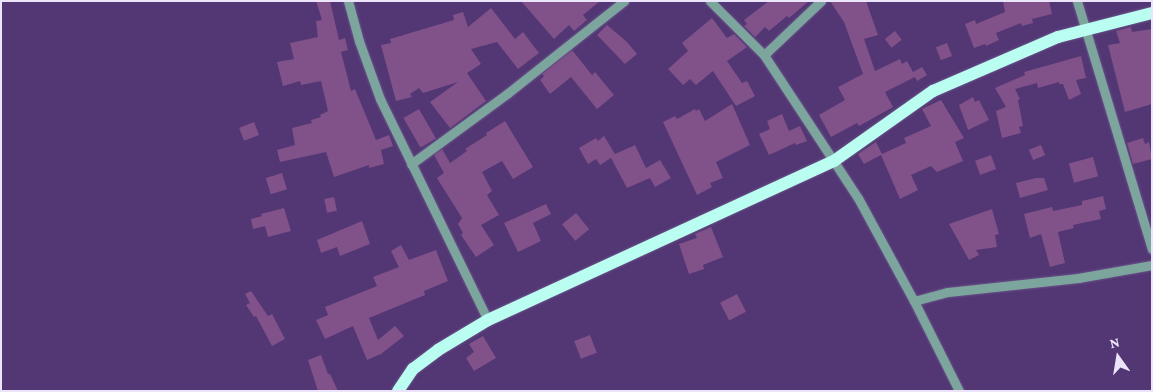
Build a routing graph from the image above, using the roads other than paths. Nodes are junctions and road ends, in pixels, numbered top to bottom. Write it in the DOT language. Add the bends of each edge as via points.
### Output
graph roads {
  1 [pos="348,1"];
  2 [pos="624,1"];
  3 [pos="710,1"];
  4 [pos="821,1"];
  5 [pos="1077,1"];
  6 [pos="1152,13"];
  7 [pos="1086,28"];
  8 [pos="764,55"];
  9 [pos="834,161"];
  10 [pos="411,164"];
  11 [pos="1152,250"];
  12 [pos="1152,265"];
  13 [pos="914,300"];
  14 [pos="488,320"];
  15 [pos="398,391"];
  16 [pos="959,391"];
  1 -- 10 [label="street" via="380,99"];
  2 -- 10 [label="street" via="508,93"];
  3 -- 8 [label="street"];
  4 -- 8 [label="street"];
  5 -- 7 [label="street"];
  6 -- 7 [label="main road"];
  7 -- 9 [label="main road" via="1018,53 933,91"];
  7 -- 11 [label="street"];
  8 -- 9 [label="street"];
  9 -- 13 [label="street" via="863,206"];
  9 -- 14 [label="main road"];
  10 -- 14 [label="street"];
  12 -- 13 [label="street" via="1078,278 948,292"];
  13 -- 16 [label="street"];
  14 -- 15 [label="main road" via="413,369"];
}
